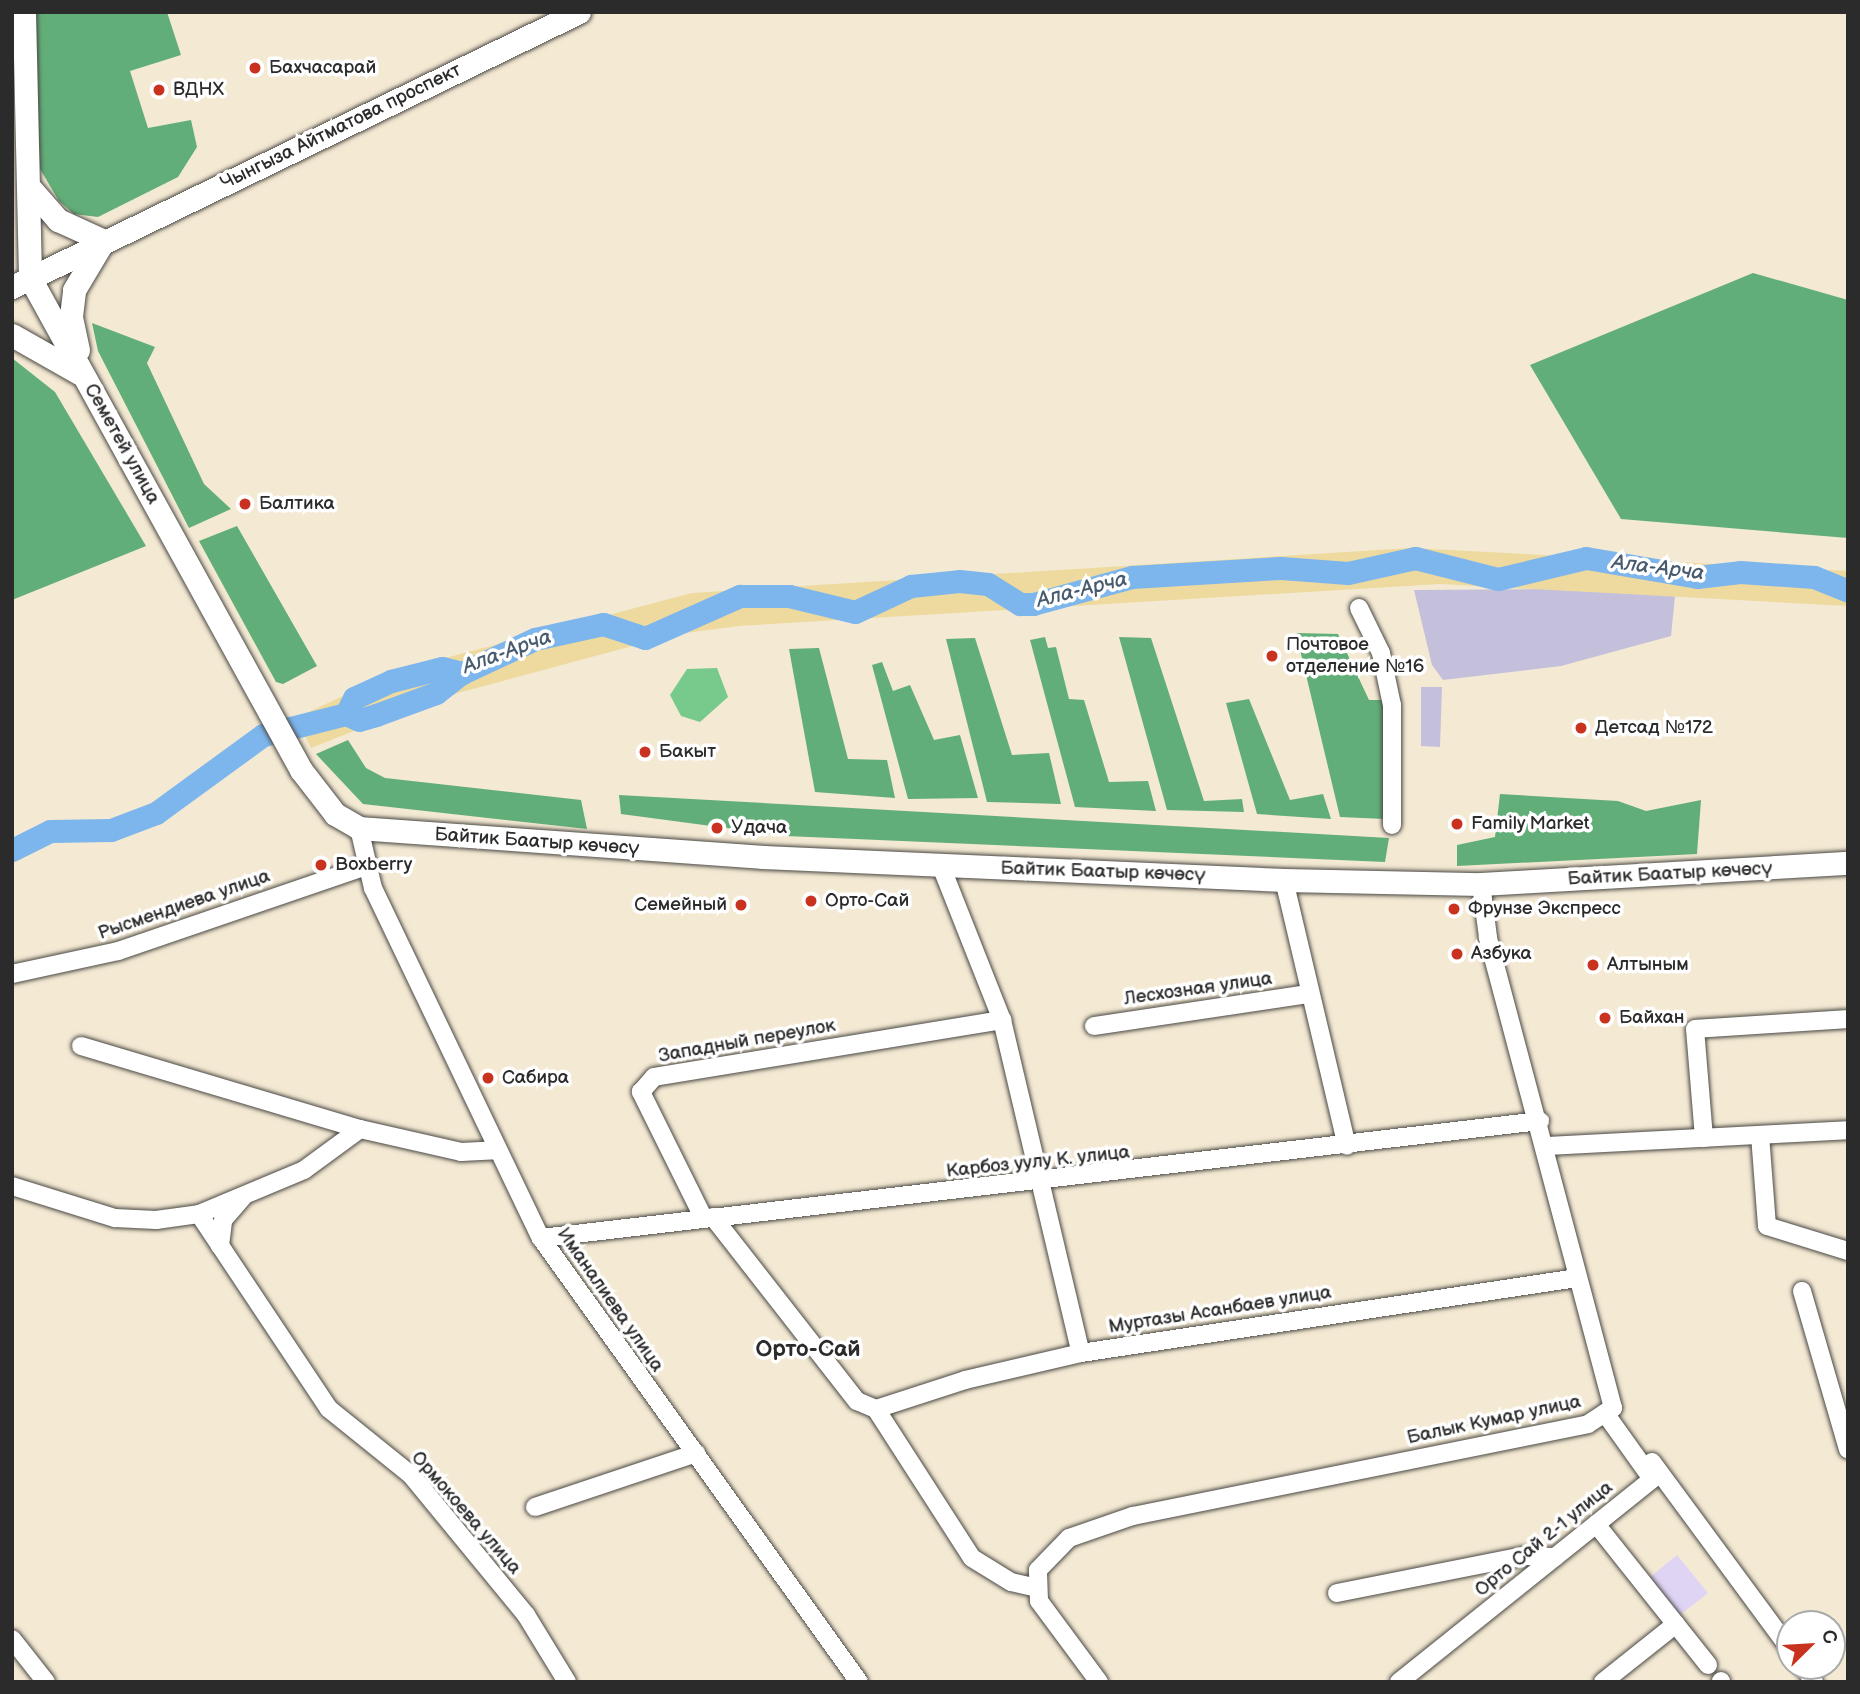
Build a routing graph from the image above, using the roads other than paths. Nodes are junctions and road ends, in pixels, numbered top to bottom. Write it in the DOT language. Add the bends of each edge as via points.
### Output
graph roads {
  1 [pos="24,12"];
  2 [pos="578,12"];
  3 [pos="19,45"];
  4 [pos="30,188"];
  5 [pos="104,241"];
  6 [pos="21,282"];
  7 [pos="12,335"];
  8 [pos="84,377"];
  9 [pos="1359,608"];
  10 [pos="1392,825"];
  11 [pos="359,828"];
  12 [pos="1848,863"];
  13 [pos="366,866"];
  14 [pos="941,866"];
  15 [pos="1284,880"];
  16 [pos="1481,884"];
  17 [pos="12,974"];
  18 [pos="1308,994"];
  19 [pos="1848,1019"];
  20 [pos="1003,1020"];
  21 [pos="1094,1027"];
  22 [pos="81,1046"];
  23 [pos="1540,1121"];
  24 [pos="360,1129"];
  25 [pos="1848,1130"];
  26 [pos="1760,1135"];
  27 [pos="1704,1138"];
  28 [pos="1347,1146"];
  29 [pos="1547,1146"];
  30 [pos="496,1150"];
  31 [pos="1040,1184"];
  32 [pos="12,1185"];
  33 [pos="245,1195"];
  34 [pos="199,1214"];
  35 [pos="708,1217"];
  36 [pos="541,1238"];
  37 [pos="220,1246"];
  38 [pos="1848,1251"];
  39 [pos="1577,1278"];
  40 [pos="1802,1291"];
  41 [pos="1081,1353"];
  42 [pos="876,1409"];
  43 [pos="1609,1411"];
  44 [pos="1848,1449"];
  45 [pos="696,1453"];
  46 [pos="535,1507"];
  47 [pos="1597,1524"];
  48 [pos="1555,1557"];
  49 [pos="1037,1588"];
  50 [pos="1337,1593"];
  51 [pos="1676,1624"];
  52 [pos="1776,1631"];
  53 [pos="12,1639"];
  54 [pos="1708,1665"];
  55 [pos="46,1682"];
  56 [pos="567,1682"];
  57 [pos="859,1682"];
  58 [pos="1099,1682"];
  59 [pos="1399,1682"];
  60 [pos="1603,1682"];
  1 -- 3 [label="main road, Семетей улица"];
  2 -- 5 [label="main road, Чынгыза Айтматова проспект"];
  3 -- 4 [label="main road, Семетей улица"];
  4 -- 5 [label="main road" via="58,220"];
  4 -- 6 [label="main road, Семетей улица"];
  5 -- 6 [label="main road, Чынгыза Айтматова проспект"];
  5 -- 8 [label="main road" via="79,278 71,304"];
  6 -- 8 [label="main road, Семетей улица"];
  7 -- 8 [label="main road"];
  8 -- 11 [label="main road, Семетей улица" via="301,769 335,814"];
  9 -- 10 [label="street" via="1381,653 1391,705"];
  11 -- 13 [label="street, Иманалиева улица"];
  11 -- 14 [label="main road, Байтик Баатыр көчөсү"];
  12 -- 16 [label="main road, Байтик Баатыр көчөсү"];
  13 -- 17 [label="street, Рысмендиева улица" via="118,951"];
  13 -- 30 [label="street, Иманалиева улица"];
  14 -- 15 [label="main road, Байтик Баатыр көчөсү"];
  14 -- 20 [label="street"];
  15 -- 16 [label="main road, Байтик Баатыр көчөсү"];
  15 -- 18 [label="street"];
  16 -- 23 [label="street, Балык Кумар улица" via="1488,937"];
  18 -- 21 [label="street, Лесхозная улица"];
  18 -- 28 [label="street"];
  19 -- 27 [label="street" via="1695,1029"];
  20 -- 31 [label="street"];
  20 -- 35 [label="street, Западный переулок" via="654,1077 641,1092"];
  22 -- 24 [label="street"];
  23 -- 28 [label="street, Карбоз уулу К. улица"];
  23 -- 29 [label="street, Балык Кумар улица"];
  24 -- 30 [label="street" via="461,1152"];
  24 -- 33 [label="street" via="304,1170"];
  25 -- 26 [label="street"];
  26 -- 27 [label="street"];
  26 -- 38 [label="street" via="1767,1226"];
  27 -- 29 [label="street"];
  28 -- 31 [label="street, Карбоз уулу К. улица"];
  29 -- 39 [label="street, Балык Кумар улица"];
  30 -- 36 [label="street, Иманалиева улица"];
  31 -- 35 [label="street, Карбоз уулу К. улица"];
  31 -- 41 [label="street"];
  32 -- 34 [label="street" via="115,1218"];
  33 -- 34 [label="street"];
  33 -- 37 [label="street" via="223,1220"];
  34 -- 37 [label="street, Ормокоева улица"];
  35 -- 36 [label="street, Карбоз уулу К. улица"];
  35 -- 42 [label="street" via="857,1401"];
  36 -- 45 [label="street, Иманалиева улица"];
  37 -- 56 [label="street, Ормокоева улица" via="329,1409 411,1475 526,1615"];
  39 -- 41 [label="street, Муртазы Асанбаев улица"];
  39 -- 43 [label="street, Балык Кумар улица"];
  40 -- 44 [label="street"];
  41 -- 42 [label="street, Муртазы Асанбаев улица" via="965,1380"];
  42 -- 49 [label="street" via="972,1558 1011,1582"];
  43 -- 47 [label="street, Орто Сай 2-1 улица" via="1653,1477"];
  43 -- 49 [label="street, Балык Кумар улица" via="1588,1424 1090,1529 1053,1548 1038,1570"];
  43 -- 52 [label="street"];
  45 -- 46 [label="street"];
  45 -- 57 [label="street, Иманалиева улица"];
  47 -- 48 [label="street, Орто Сай 2-1 улица"];
  47 -- 51 [label="street"];
  48 -- 50 [label="street" via="1524,1556"];
  48 -- 59 [label="street, Орто Сай 2-1 улица"];
  49 -- 58 [label="street" via="1047,1616"];
  51 -- 54 [label="street"];
  51 -- 60 [label="street"];
  53 -- 55 [label="street"];
}
